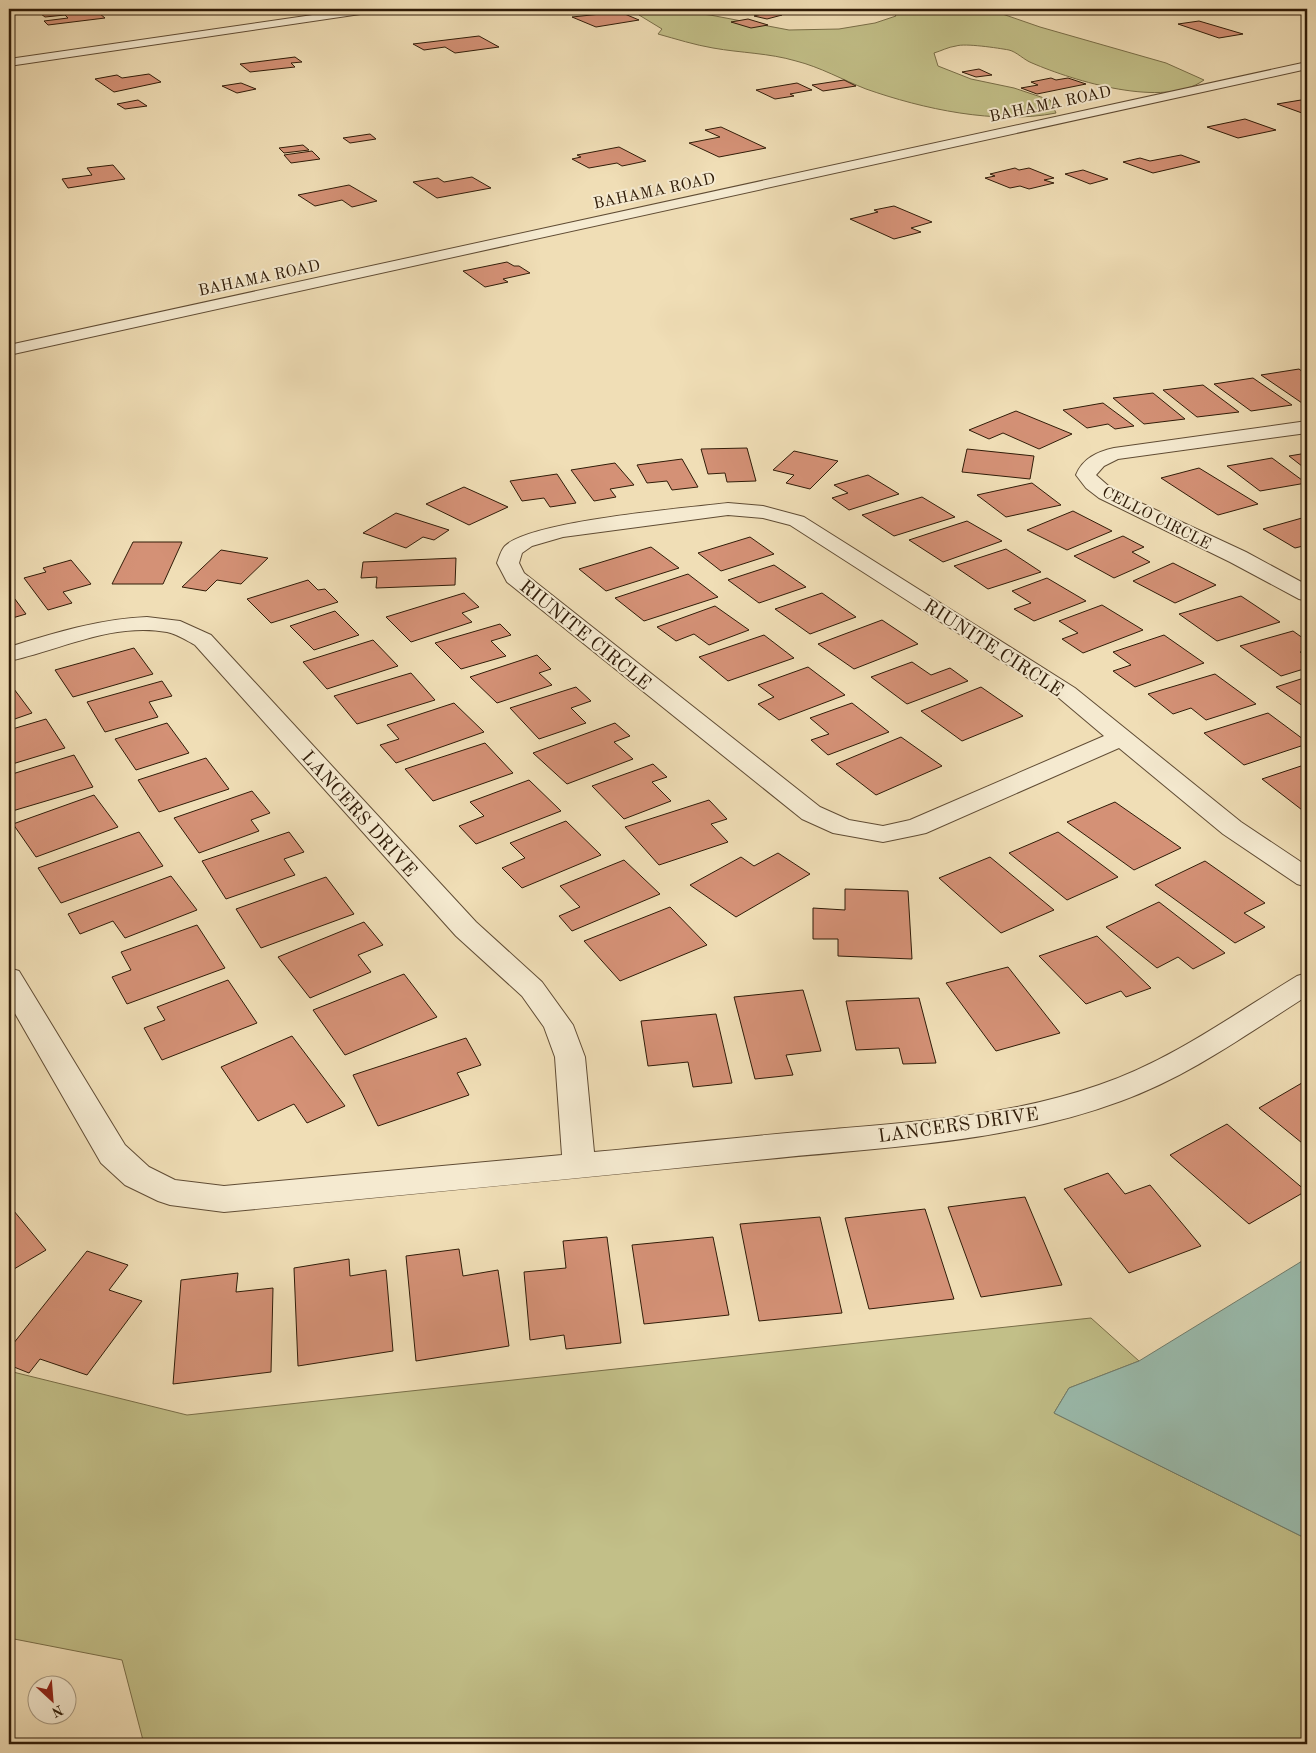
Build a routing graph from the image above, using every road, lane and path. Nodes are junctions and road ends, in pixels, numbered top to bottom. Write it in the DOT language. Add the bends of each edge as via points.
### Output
graph roads {
  1 [pos="374,9"];
  2 [pos="1303,9"];
  3 [pos="1307,9"];
  4 [pos="9,64"];
  5 [pos="1307,65"];
  6 [pos="9,350"];
  7 [pos="1307,427"];
  8 [pos="1306,593"];
  9 [pos="9,654"];
  10 [pos="1122,737"];
  11 [pos="1307,878"];
  12 [pos="9,978"];
  13 [pos="1307,983"];
  14 [pos="580,1167"];
  1 -- 4 [label="street"];
  2 -- 3 [label="street"];
  5 -- 6 [label="street, BAHAMA ROAD"];
  7 -- 8 [label="street, CELLO CIRCLE" via="1114,454 1097,460 1088,468 1086,475 1106,494"];
  9 -- 14 [label="street, LANCERS DRIVE" via="99,628 132,624 168,625 203,640 466,929 532,989 558,1025 570,1057"];
  10 -- 10 [label="street, RIUNITE CIRCLE" via="1067,693 1008,655 797,521 774,513 728,510 561,531 525,542 513,550 508,563 515,577 811,813 842,827 883,834 916,828"];
  10 -- 11 [label="street, RIUNITE CIRCLE" via="1232,828"];
  12 -- 14 [label="street, LANCERS DRIVE" via="113,1154 137,1176 170,1192 224,1199"];
  13 -- 14 [label="street, LANCERS DRIVE" via="1170,1066 1111,1093 1031,1116 956,1128"];
}
